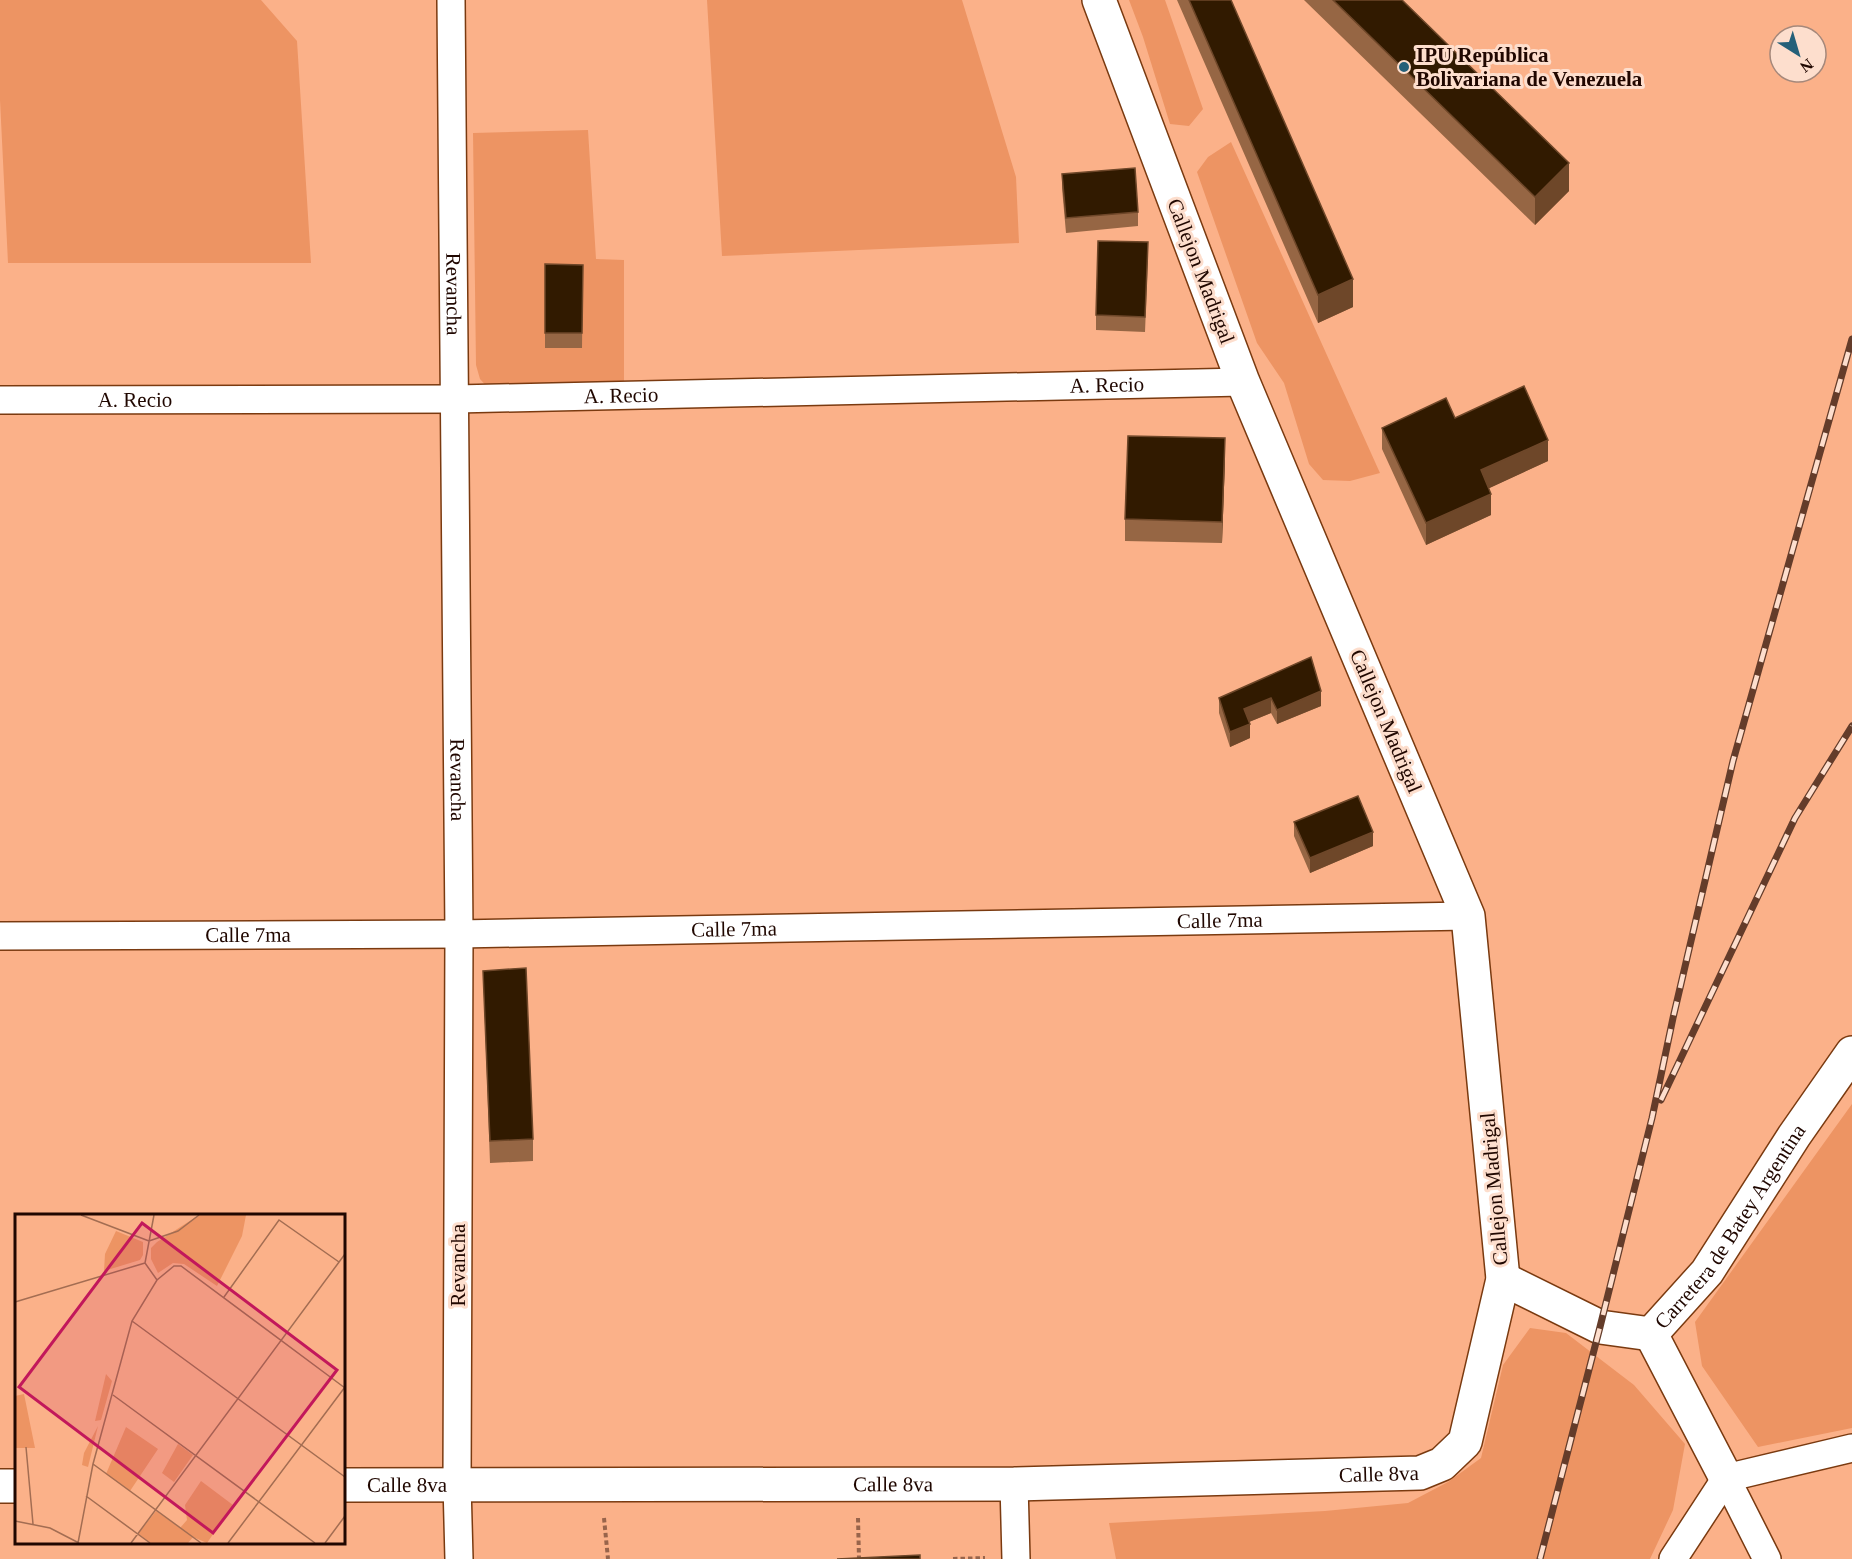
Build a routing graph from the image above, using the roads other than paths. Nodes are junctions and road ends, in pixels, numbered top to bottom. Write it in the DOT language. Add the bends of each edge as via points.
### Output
graph roads {
  1 [pos="451,0"];
  2 [pos="1099,0"];
  3 [pos="1243,382"];
  4 [pos="456,399"];
  5 [pos="0,400"];
  6 [pos="1468,915"];
  7 [pos="459,934"];
  8 [pos="0,936"];
  9 [pos="1852,1053"];
  10 [pos="1503,1279"];
  11 [pos="1651,1334"];
  12 [pos="1852,1448"];
  13 [pos="1442,1464"];
  14 [pos="1726,1478"];
  15 [pos="457,1484"];
  16 [pos="1014,1484"];
  17 [pos="345,1485"];
  18 [pos="459,1559"];
  19 [pos="1016,1559"];
  20 [pos="1673,1559"];
  21 [pos="1767,1559"];
  1 -- 4 [label="street, Revancha"];
  2 -- 3 [label="street, Callejon Madrigal"];
  3 -- 4 [label="street, A. Recio"];
  3 -- 6 [label="street, Callejon Madrigal"];
  4 -- 5 [label="street, A. Recio"];
  4 -- 7 [label="street, Revancha"];
  6 -- 7 [label="street, Calle 7ma"];
  6 -- 10 [label="street, Callejon Madrigal"];
  7 -- 8 [label="street, Calle 7ma"];
  7 -- 15 [label="street, Revancha"];
  9 -- 11 [label="street, Carretera de Batey Argentina" via="1707,1272"];
  10 -- 11 [label="street" via="1600,1327"];
  10 -- 13 [label="street, Callejon Madrigal" via="1465,1442"];
  11 -- 14 [label="street, Carretera de Batey Argentina"];
  12 -- 14 [label="street"];
  13 -- 16 [label="street, Calle 8va" via="1420,1473"];
  14 -- 20 [label="street"];
  14 -- 21 [label="street"];
  15 -- 16 [label="street, Calle 8va"];
  15 -- 17 [label="street, Calle 8va"];
  15 -- 18 [label="street, Revancha"];
  16 -- 19 [label="street"];
}
